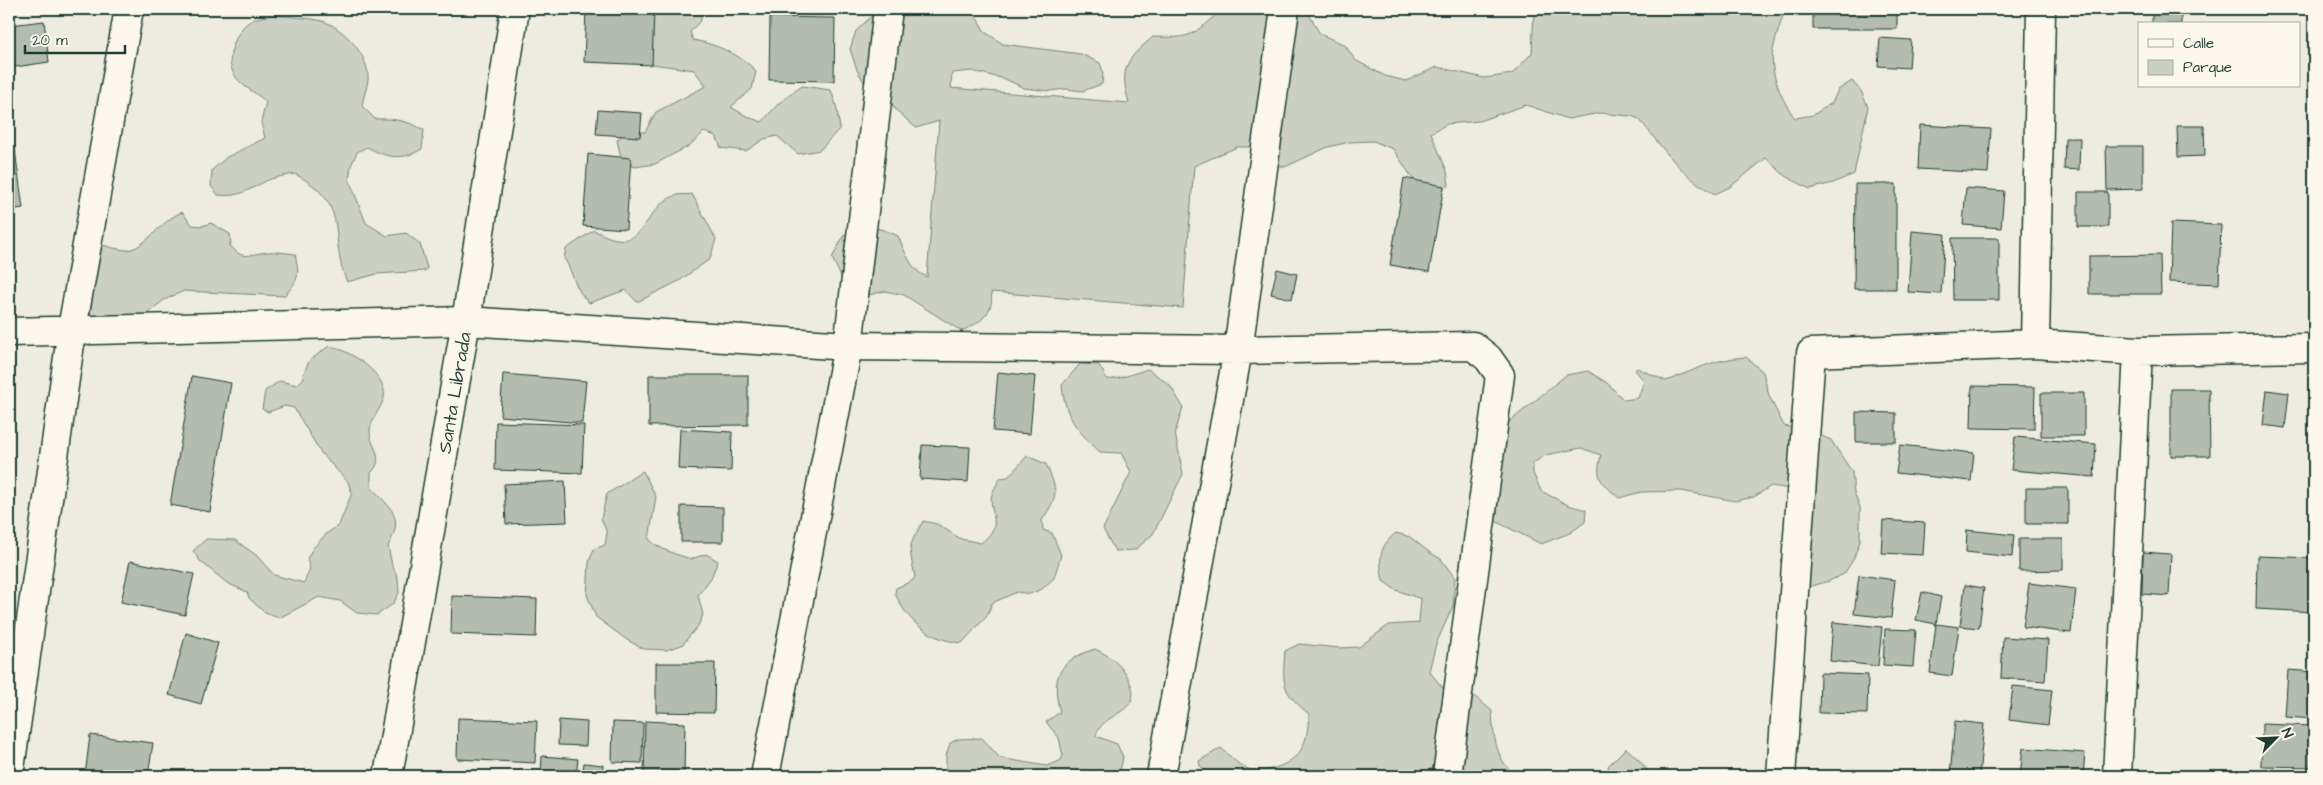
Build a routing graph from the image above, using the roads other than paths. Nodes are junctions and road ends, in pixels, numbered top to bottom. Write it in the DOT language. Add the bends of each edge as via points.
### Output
graph roads {
  1 [pos="129,9"];
  2 [pos="515,9"];
  3 [pos="888,9"];
  4 [pos="1285,9"];
  5 [pos="2041,9"];
  6 [pos="466,321"];
  7 [pos="72,328"];
  8 [pos="9,332"];
  9 [pos="2035,344"];
  10 [pos="848,346"];
  11 [pos="2314,348"];
  12 [pos="1238,350"];
  13 [pos="2138,351"];
  14 [pos="9,776"];
  15 [pos="388,776"];
  16 [pos="765,776"];
  17 [pos="1162,776"];
  18 [pos="1447,776"];
  19 [pos="1780,776"];
  20 [pos="2117,776"];
  1 -- 7 [label="street"];
  2 -- 6 [label="street, Santa Librada"];
  3 -- 10 [label="street"];
  4 -- 12 [label="street"];
  5 -- 9 [label="street"];
  6 -- 7 [label="street"];
  6 -- 10 [label="street"];
  6 -- 15 [label="street, Santa Librada"];
  7 -- 8 [label="street"];
  7 -- 14 [label="street"];
  9 -- 13 [label="street"];
  9 -- 19 [label="street" via="1811,352"];
  10 -- 12 [label="street"];
  10 -- 16 [label="street"];
  11 -- 13 [label="street"];
  12 -- 17 [label="street"];
  12 -- 18 [label="street" via="1473,346 1488,358 1500,375"];
  13 -- 20 [label="street"];
}
